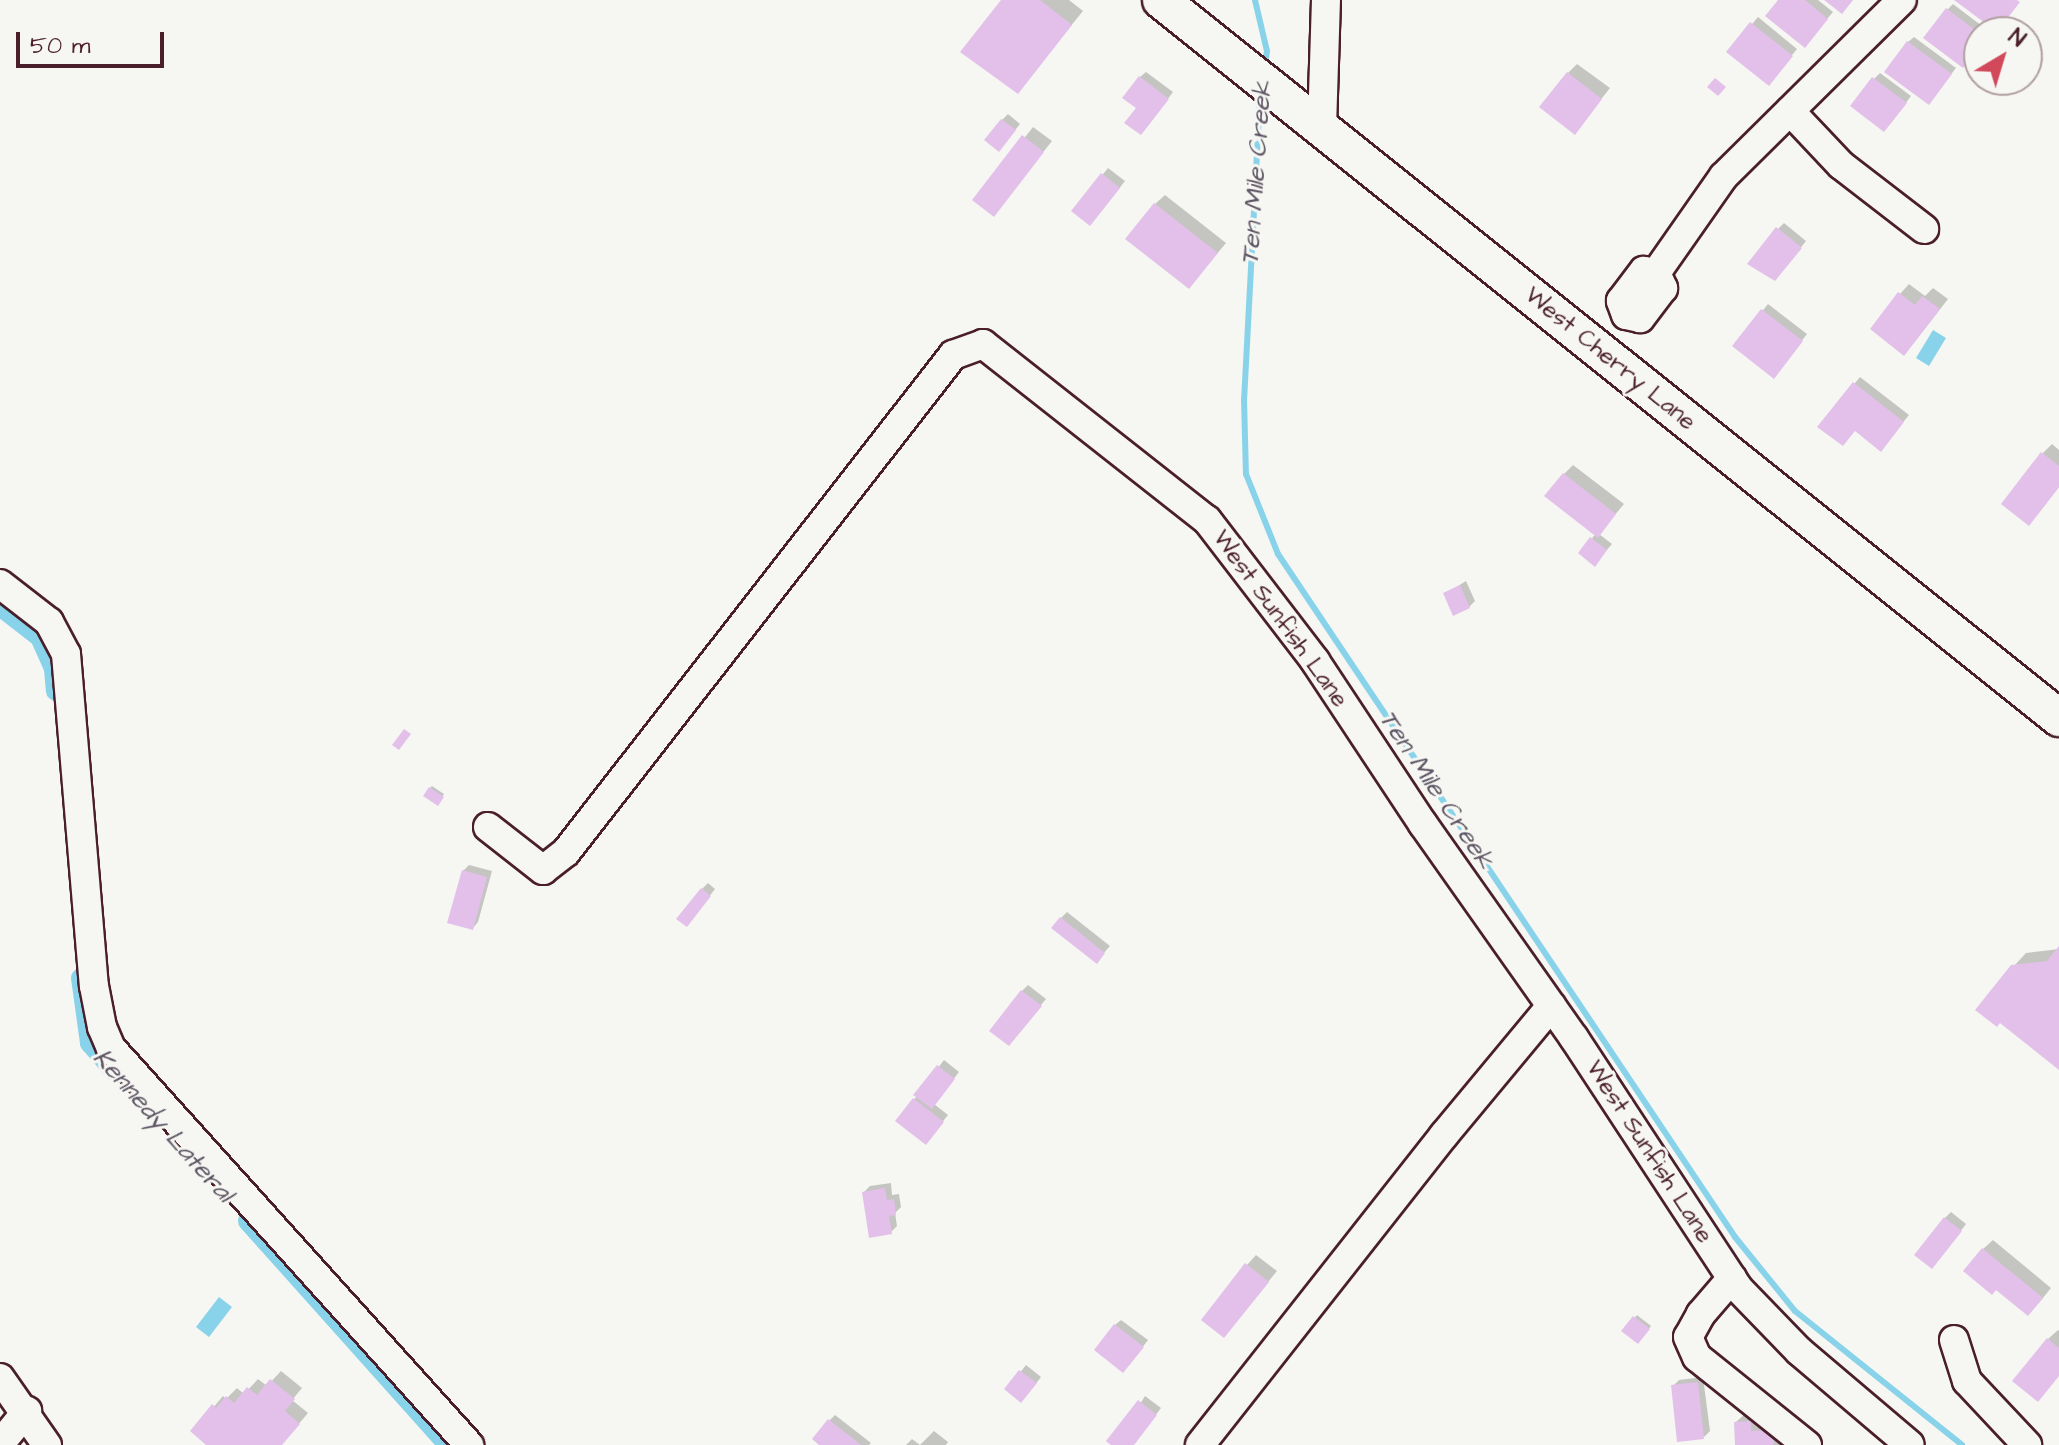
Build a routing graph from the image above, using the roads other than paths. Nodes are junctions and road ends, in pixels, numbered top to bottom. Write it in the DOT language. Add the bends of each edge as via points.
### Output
graph roads {
  1 [pos="1161,0"];
  2 [pos="1326,0"];
  3 [pos="1902,0"];
  4 [pos="1790,111"];
  5 [pos="1309,117"];
  6 [pos="1924,229"];
  7 [pos="1598,350"];
  8 [pos="0,584"];
  9 [pos="2059,718"];
  10 [pos="488,827"];
  11 [pos="1551,1006"];
  12 [pos="1732,1278"];
  13 [pos="1954,1340"];
  14 [pos="0,1378"];
  15 [pos="27,1411"];
  16 [pos="0,1444"];
  17 [pos="47,1445"];
  18 [pos="469,1445"];
  19 [pos="1200,1445"];
  20 [pos="1807,1445"];
  21 [pos="1910,1445"];
  22 [pos="2027,1445"];
  1 -- 5 [label="main road, West Cherry Lane"];
  2 -- 5 [label="street"];
  3 -- 4 [label="street"];
  4 -- 6 [label="street" via="1841,165"];
  4 -- 7 [label="street" via="1724,176 1656,273 1644,271 1621,301 1626,315"];
  5 -- 7 [label="main road, West Cherry Lane"];
  7 -- 9 [label="main road, West Cherry Lane"];
  8 -- 18 [label="street" via="49,622 66,654 94,986 111,1048"];
  10 -- 11 [label="street, West Sunfish Lane" via="543,870 566,852 953,355 983,344 1207,520 1315,661"];
  11 -- 12 [label="street, West Sunfish Lane"];
  11 -- 19 [label="street"];
  12 -- 20 [label="street" via="1688,1337 1697,1357"];
  12 -- 21 [label="street, West Sunfish Lane" via="1799,1351"];
  13 -- 22 [label="street" via="1967,1381"];
  14 -- 15 [label="street"];
  15 -- 16 [label="street"];
  15 -- 17 [label="street"];
}
